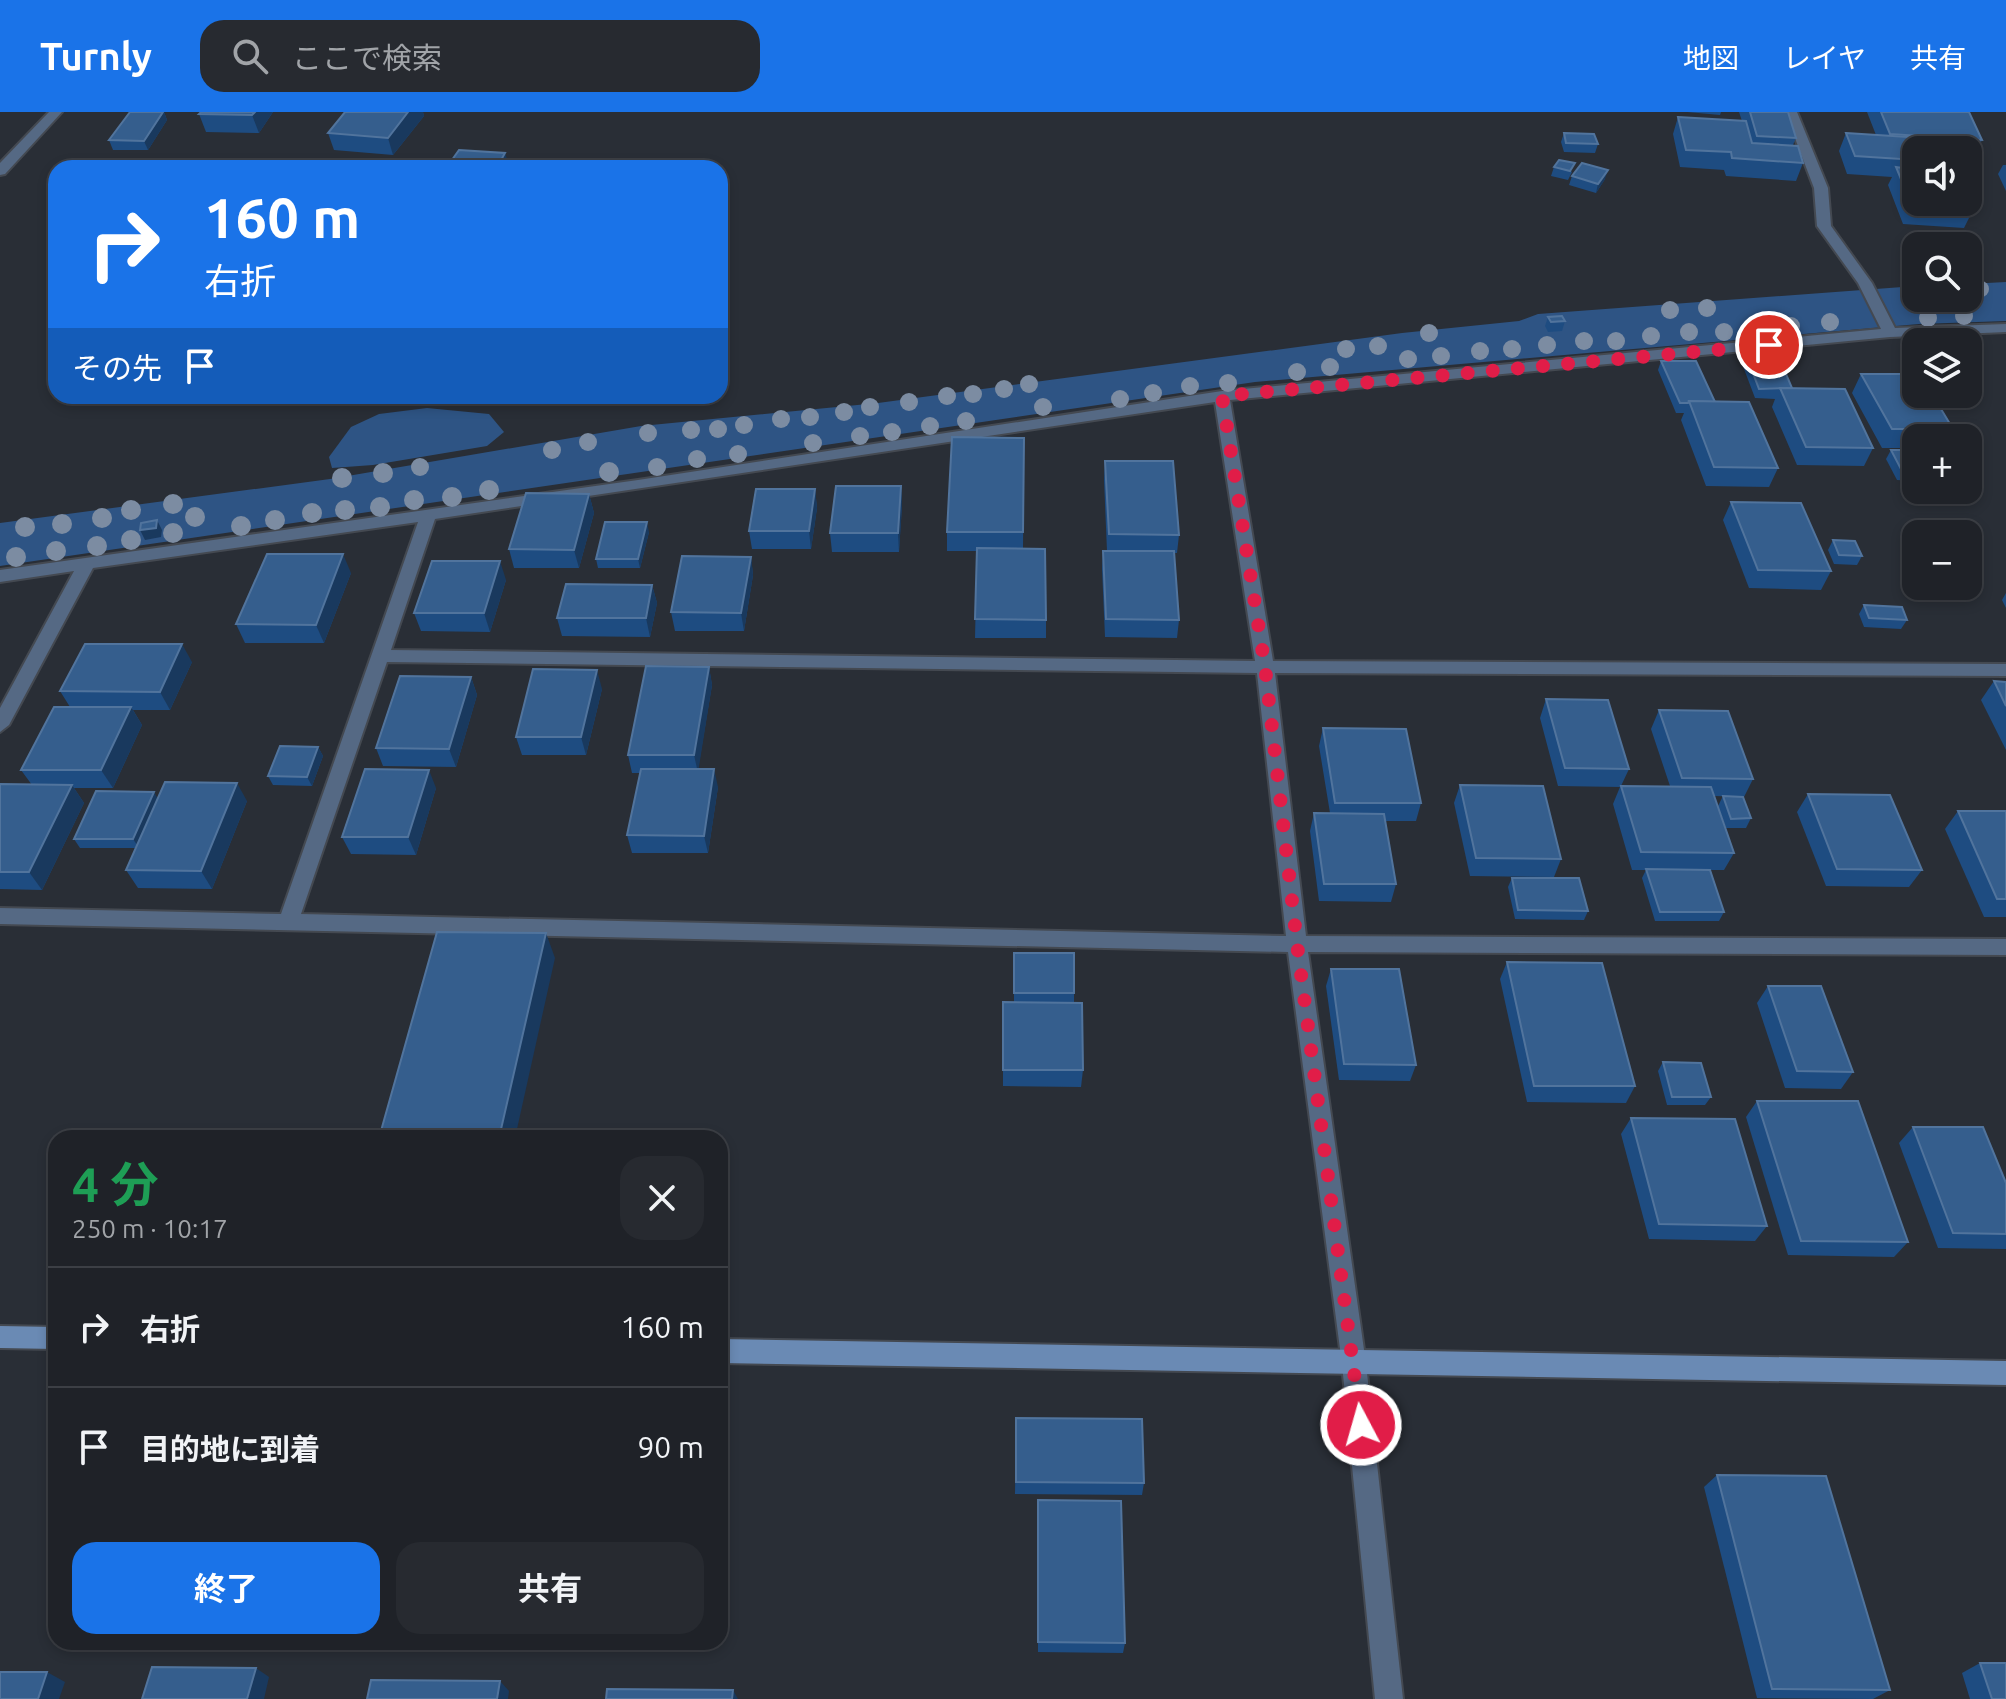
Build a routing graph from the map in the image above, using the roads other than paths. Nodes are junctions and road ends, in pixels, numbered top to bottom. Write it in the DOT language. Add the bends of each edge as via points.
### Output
graph roads {
  1 [pos="56,112"];
  2 [pos="1791,112"];
  3 [pos="0,171"];
  4 [pos="2006,328"];
  5 [pos="1890,333"];
  6 [pos="1222,396"];
  7 [pos="429,514"];
  8 [pos="87,563"];
  9 [pos="0,576"];
  10 [pos="380,656"];
  11 [pos="1265,667"];
  12 [pos="2006,670"];
  13 [pos="0,725"];
  14 [pos="0,916"];
  15 [pos="288,923"];
  16 [pos="1297,944"];
  17 [pos="2006,947"];
  18 [pos="0,1337"];
  19 [pos="48,1338"];
  20 [pos="728,1351"];
  21 [pos="1354,1364"];
  22 [pos="2006,1373"];
  23 [pos="1389,1699"];
  1 -- 3 [label="street"];
  2 -- 5 [label="street" via="1821,188 1824,226 1865,283"];
  4 -- 5 [label="street"];
  5 -- 6 [label="street"];
  6 -- 7 [label="street"];
  6 -- 11 [label="street"];
  7 -- 8 [label="street"];
  7 -- 10 [label="street"];
  8 -- 9 [label="street"];
  8 -- 13 [label="street"];
  10 -- 11 [label="street"];
  10 -- 15 [label="street"];
  11 -- 12 [label="street"];
  11 -- 16 [label="street"];
  14 -- 15 [label="street"];
  15 -- 16 [label="street"];
  16 -- 17 [label="street"];
  16 -- 21 [label="street"];
  18 -- 19 [label="street"];
  20 -- 21 [label="street"];
  21 -- 22 [label="street"];
  21 -- 23 [label="street"];
}
